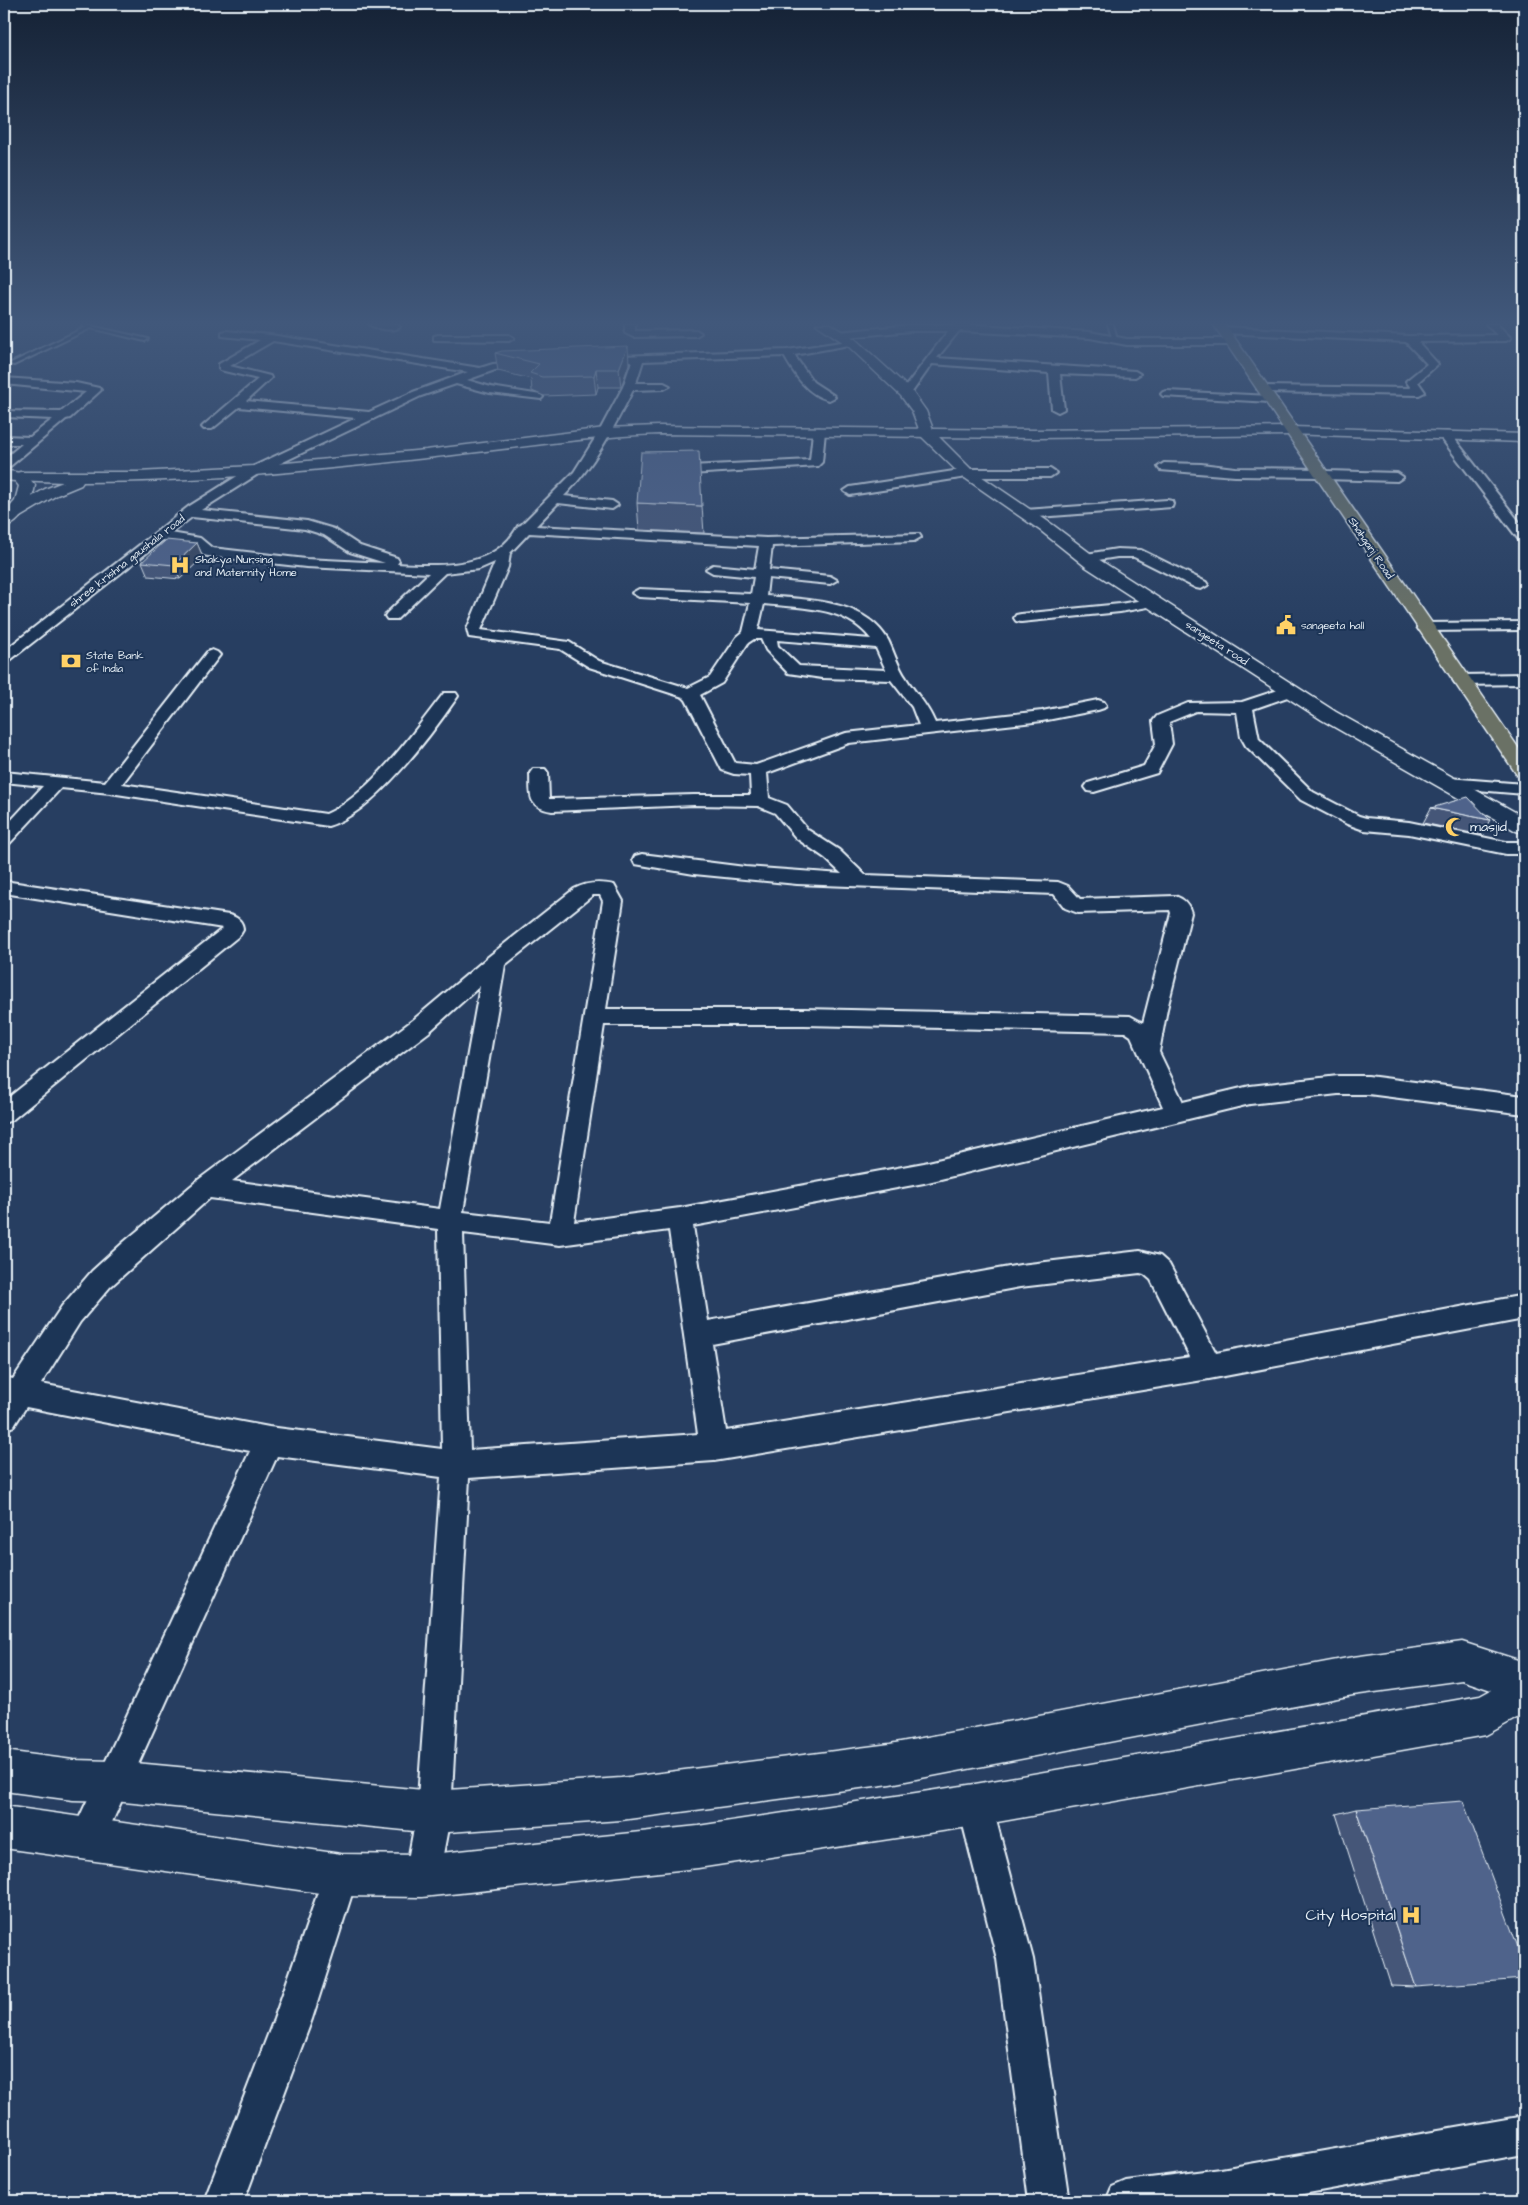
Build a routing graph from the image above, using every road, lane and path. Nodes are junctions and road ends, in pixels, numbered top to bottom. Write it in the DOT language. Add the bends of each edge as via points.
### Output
graph roads {
  1 [pos="53,427"];
  2 [pos="347,427"];
  3 [pos="608,427"];
  4 [pos="925,427"];
  5 [pos="1289,427"];
  6 [pos="1292,431"];
  7 [pos="605,432"];
  8 [pos="820,432"];
  9 [pos="927,434"];
  10 [pos="1446,436"];
  11 [pos="1524,438"];
  12 [pos="4,440"];
  13 [pos="34,442"];
  14 [pos="4,465"];
  15 [pos="1164,466"];
  16 [pos="690,470"];
  17 [pos="254,471"];
  18 [pos="967,473"];
  19 [pos="1050,473"];
  20 [pos="1323,474"];
  21 [pos="4,475"];
  22 [pos="20,477"];
  23 [pos="87,477"];
  24 [pos="1398,477"];
  25 [pos="850,491"];
  26 [pos="553,499"];
  27 [pos="1167,504"];
  28 [pos="612,506"];
  29 [pos="189,513"];
  30 [pos="1025,514"];
  31 [pos="9,518"];
  32 [pos="523,529"];
  33 [pos="160,535"];
  34 [pos="914,537"];
  35 [pos="1524,537"];
  36 [pos="766,542"];
  37 [pos="503,552"];
  38 [pos="1086,558"];
  39 [pos="413,569"];
  40 [pos="440,569"];
  41 [pos="713,569"];
  42 [pos="762,574"];
  43 [pos="830,580"];
  44 [pos="1201,585"];
  45 [pos="639,593"];
  46 [pos="758,599"];
  47 [pos="1154,602"];
  48 [pos="392,616"];
  49 [pos="1021,618"];
  50 [pos="1424,626"];
  51 [pos="1524,626"];
  52 [pos="750,634"];
  53 [pos="768,635"];
  54 [pos="882,644"];
  55 [pos="212,655"];
  56 [pos="4,658"];
  57 [pos="896,675"];
  58 [pos="1524,679"];
  59 [pos="1461,680"];
  60 [pos="1290,691"];
  61 [pos="689,694"];
  62 [pos="450,696"];
  63 [pos="1098,705"];
  64 [pos="1244,707"];
  65 [pos="930,728"];
  66 [pos="758,770"];
  67 [pos="1524,771"];
  68 [pos="539,773"];
  69 [pos="4,777"];
  70 [pos="56,783"];
  71 [pos="1448,783"];
  72 [pos="1094,787"];
  73 [pos="110,788"];
  74 [pos="1524,789"];
  75 [pos="759,800"];
  76 [pos="1524,826"];
  77 [pos="4,840"];
  78 [pos="1524,848"];
  79 [pos="642,860"];
  80 [pos="860,881"];
  81 [pos="4,887"];
  82 [pos="495,962"];
  83 [pos="595,1017"];
  84 [pos="1148,1051"];
  85 [pos="1524,1105"];
  86 [pos="1177,1113"];
  87 [pos="4,1114"];
  88 [pos="206,1187"];
  89 [pos="680,1218"];
  90 [pos="450,1220"];
  91 [pos="560,1234"];
  92 [pos="1524,1307"];
  93 [pos="698,1335"];
  94 [pos="1209,1366"];
  95 [pos="11,1392"];
  96 [pos="4,1417"];
  97 [pos="268,1441"];
  98 [pos="714,1446"];
  99 [pos="456,1465"];
  100 [pos="1524,1681"];
  101 [pos="1524,1692"];
  102 [pos="4,1771"];
  103 [pos="114,1781"];
  104 [pos="975,1805"];
  105 [pos="434,1812"];
  106 [pos="4,1828"];
  107 [pos="87,1840"];
  108 [pos="341,1874"];
  109 [pos="422,1876"];
  110 [pos="1524,2135"];
  111 [pos="1221,2195"];
  112 [pos="224,2201"];
  113 [pos="1049,2201"];
  114 [pos="1126,2201"];
  1 -- 13 [label="street"];
  2 -- 17 [label="street, shree krishna gaushala road"];
  3 -- 7 [label="street"];
  4 -- 9 [label="street"];
  5 -- 6 [label="main road, Shahganj Road"];
  6 -- 9 [label="street"];
  6 -- 10 [label="street"];
  6 -- 20 [label="main road, Shahganj Road"];
  7 -- 8 [label="street"];
  7 -- 17 [label="street"];
  7 -- 26 [label="street" via="579,474"];
  8 -- 9 [label="street"];
  8 -- 16 [label="street" via="814,463"];
  9 -- 18 [label="street, sangeeta road"];
  10 -- 11 [label="street"];
  10 -- 35 [label="street"];
  12 -- 13 [label="street"];
  13 -- 14 [label="street"];
  15 -- 20 [label="street"];
  17 -- 23 [label="street"];
  17 -- 29 [label="street, shree krishna gaushala road"];
  18 -- 19 [label="street"];
  18 -- 25 [label="street"];
  18 -- 30 [label="street, sangeeta road"];
  20 -- 24 [label="street"];
  20 -- 50 [label="main road, Shahganj Road" via="1335,497"];
  21 -- 22 [label="street"];
  22 -- 23 [label="street"];
  22 -- 31 [label="street" via="28,485 28,490"];
  23 -- 31 [label="street" via="51,492"];
  26 -- 28 [label="street"];
  26 -- 32 [label="street"];
  27 -- 30 [label="street"];
  29 -- 33 [label="street, shree krishna gaushala road"];
  29 -- 39 [label="street" via="306,525 329,532 355,549"];
  30 -- 38 [label="street, sangeeta road"];
  32 -- 36 [label="street"];
  32 -- 37 [label="street"];
  33 -- 39 [label="street" via="195,541 208,552 306,564"];
  33 -- 56 [label="street, shree krishna gaushala road"];
  34 -- 36 [label="street"];
  36 -- 42 [label="street"];
  37 -- 40 [label="street" via="479,565"];
  37 -- 61 [label="street" via="501,567 474,634 564,645 594,664"];
  38 -- 44 [label="street" via="1136,553"];
  38 -- 47 [label="street, sangeeta road"];
  39 -- 40 [label="street"];
  40 -- 48 [label="street"];
  41 -- 42 [label="street"];
  42 -- 43 [label="street"];
  42 -- 46 [label="street"];
  45 -- 46 [label="street"];
  46 -- 52 [label="street"];
  46 -- 54 [label="street" via="844,611 869,626"];
  47 -- 49 [label="street"];
  47 -- 60 [label="street, sangeeta road"];
  50 -- 51 [label="street"];
  50 -- 59 [label="main road, Shahganj Road"];
  52 -- 53 [label="street"];
  52 -- 61 [label="street" via="742,640 716,680"];
  53 -- 54 [label="street"];
  53 -- 57 [label="street" via="771,647 794,670"];
  54 -- 57 [label="street"];
  55 -- 73 [label="street"];
  57 -- 65 [label="street" via="920,706"];
  58 -- 59 [label="street"];
  59 -- 67 [label="main road, Shahganj Road"];
  60 -- 64 [label="street"];
  60 -- 71 [label="street, sangeeta road"];
  61 -- 66 [label="street" via="728,766"];
  62 -- 73 [label="street" via="388,774 334,819"];
  63 -- 65 [label="street" via="1042,716"];
  64 -- 72 [label="street" via="1194,706 1161,720 1164,744 1151,768"];
  64 -- 78 [label="street" via="1252,742 1307,796 1353,820 1506,848"];
  65 -- 66 [label="street" via="846,738"];
  66 -- 75 [label="street"];
  68 -- 75 [label="street" via="540,800 552,805"];
  69 -- 70 [label="street"];
  70 -- 73 [label="street"];
  70 -- 77 [label="street"];
  71 -- 74 [label="street"];
  71 -- 76 [label="street, sangeeta road"];
  75 -- 80 [label="street" via="782,809 802,834 832,854"];
  79 -- 80 [label="street" via="696,869"];
  80 -- 84 [label="street" via="1058,888 1078,906 1178,905 1181,913"];
  81 -- 87 [label="street" via="230,922 234,926"];
  82 -- 83 [label="street" via="584,892 592,888 607,890 613,901"];
  82 -- 88 [label="street" via="421,1026"];
  82 -- 90 [label="street"];
  83 -- 84 [label="street" via="804,1017 1130,1024 1140,1031"];
  83 -- 91 [label="street"];
  84 -- 86 [label="street"];
  85 -- 86 [label="street" via="1368,1085 1338,1085 1250,1095"];
  86 -- 89 [label="street" via="924,1173"];
  88 -- 90 [label="street"];
  88 -- 95 [label="street" via="100,1279"];
  89 -- 91 [label="street"];
  89 -- 93 [label="street"];
  90 -- 91 [label="street"];
  90 -- 99 [label="street"];
  92 -- 94 [label="street"];
  93 -- 94 [label="street" via="1020,1276 1140,1262 1151,1264 1160,1272"];
  93 -- 98 [label="street"];
  94 -- 98 [label="street"];
  95 -- 96 [label="street"];
  95 -- 97 [label="street"];
  97 -- 99 [label="street"];
  97 -- 103 [label="street"];
  98 -- 99 [label="street"];
  99 -- 105 [label="street"];
  100 -- 105 [label="street" via="1462,1661 1353,1676 890,1764 621,1799"];
  101 -- 104 [label="street" via="1486,1716"];
  102 -- 103 [label="street" via="73,1780"];
  103 -- 105 [label="street"];
  103 -- 107 [label="street"];
  104 -- 109 [label="street" via="698,1847"];
  104 -- 113 [label="street" via="1014,1959"];
  105 -- 109 [label="street"];
  106 -- 107 [label="street"];
  107 -- 108 [label="street"];
  108 -- 109 [label="street"];
  108 -- 112 [label="street" via="293,2018"];
  110 -- 111 [label="street"];
  111 -- 114 [label="street"];
}
